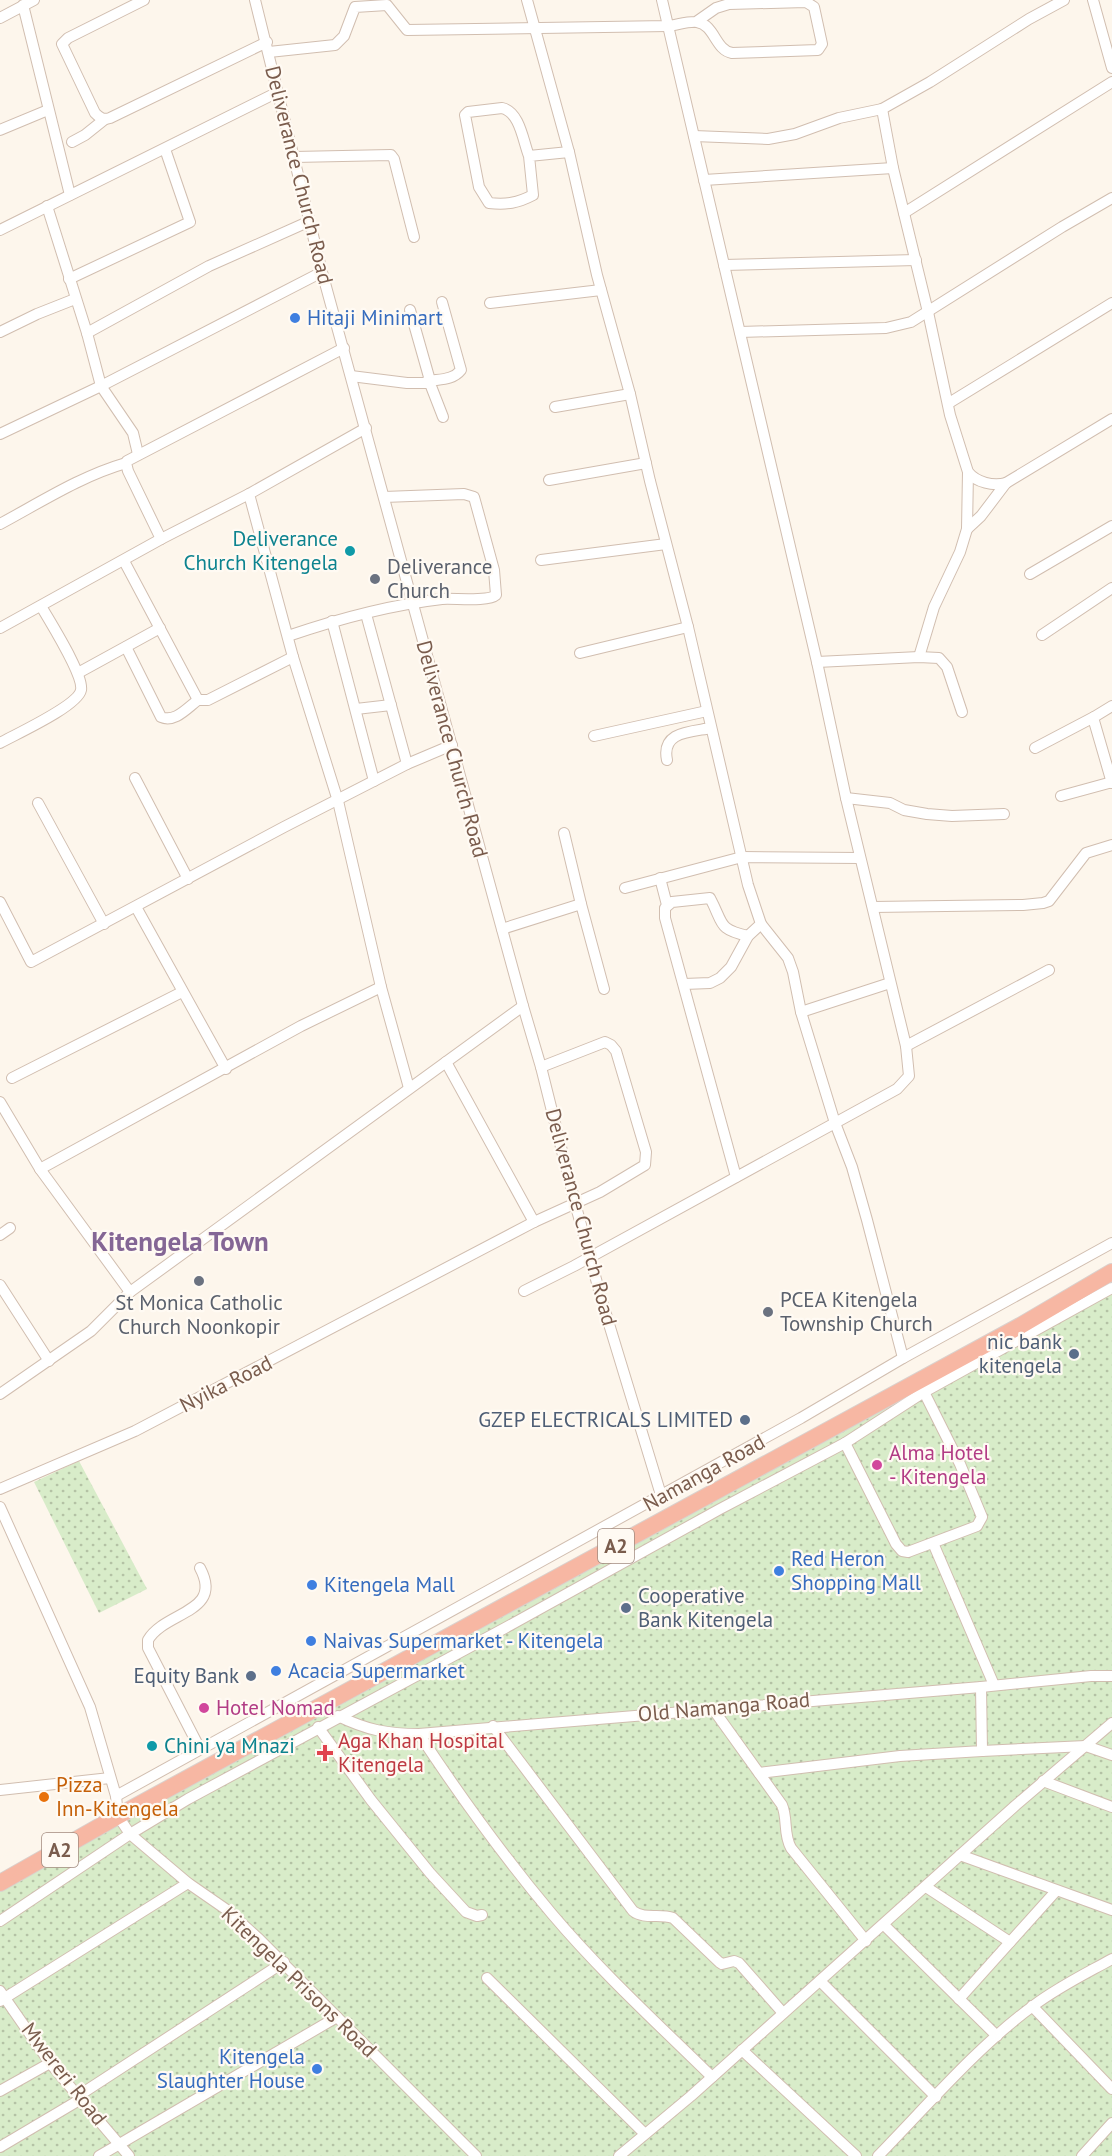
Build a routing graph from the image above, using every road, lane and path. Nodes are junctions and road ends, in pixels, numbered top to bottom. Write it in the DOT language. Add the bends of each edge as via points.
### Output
graph roads {
  1 [pos="34,0"];
  2 [pos="144,0"];
  3 [pos="255,0"];
  4 [pos="527,0"];
  5 [pos="662,0"];
  6 [pos="1064,0"];
  7 [pos="1093,0"];
  8 [pos="23,5"];
  9 [pos="0,18"];
  10 [pos="696,22"];
  11 [pos="668,26"];
  12 [pos="533,28"];
  13 [pos="268,47"];
  14 [pos="1112,68"];
  15 [pos="1112,82"];
  16 [pos="278,92"];
  17 [pos="882,109"];
  18 [pos="48,110"];
  19 [pos="105,119"];
  20 [pos="0,130"];
  21 [pos="694,136"];
  22 [pos="72,142"];
  23 [pos="165,149"];
  24 [pos="569,152"];
  25 [pos="529,156"];
  26 [pos="294,157"];
  27 [pos="893,168"];
  28 [pos="704,180"];
  29 [pos="70,195"];
  30 [pos="1112,198"];
  31 [pos="48,206"];
  32 [pos="904,213"];
  33 [pos="310,221"];
  34 [pos="0,230"];
  35 [pos="414,237"];
  36 [pos="916,261"];
  37 [pos="724,265"];
  38 [pos="322,272"];
  39 [pos="69,279"];
  40 [pos="601,290"];
  41 [pos="75,299"];
  42 [pos="442,302"];
  43 [pos="490,303"];
  44 [pos="1112,303"];
  45 [pos="410,310"];
  46 [pos="928,312"];
  47 [pos="0,332"];
  48 [pos="740,332"];
  49 [pos="87,333"];
  50 [pos="344,348"];
  51 [pos="351,376"];
  52 [pos="429,381"];
  53 [pos="101,386"];
  54 [pos="630,394"];
  55 [pos="949,403"];
  56 [pos="555,406"];
  57 [pos="442,417"];
  58 [pos="1112,419"];
  59 [pos="366,428"];
  60 [pos="0,434"];
  61 [pos="138,454"];
  62 [pos="126,463"];
  63 [pos="646,463"];
  64 [pos="968,472"];
  65 [pos="549,480"];
  66 [pos="1006,483"];
  67 [pos="249,494"];
  68 [pos="384,496"];
  69 [pos="0,524"];
  70 [pos="1112,526"];
  71 [pos="967,529"];
  72 [pos="161,539"];
  73 [pos="666,544"];
  74 [pos="541,560"];
  75 [pos="124,561"];
  76 [pos="1030,574"];
  77 [pos="1112,588"];
  78 [pos="412,603"];
  79 [pos="41,606"];
  80 [pos="366,614"];
  81 [pos="332,621"];
  82 [pos="688,627"];
  83 [pos="0,628"];
  84 [pos="160,628"];
  85 [pos="1042,635"];
  86 [pos="288,636"];
  87 [pos="126,647"];
  88 [pos="580,653"];
  89 [pos="292,657"];
  90 [pos="919,657"];
  91 [pos="817,662"];
  92 [pos="78,673"];
  93 [pos="198,700"];
  94 [pos="391,705"];
  95 [pos="1112,706"];
  96 [pos="356,709"];
  97 [pos="707,711"];
  98 [pos="962,712"];
  99 [pos="1094,717"];
  100 [pos="711,728"];
  101 [pos="594,736"];
  102 [pos="0,743"];
  103 [pos="452,745"];
  104 [pos="1035,748"];
  105 [pos="667,760"];
  106 [pos="408,764"];
  107 [pos="135,778"];
  108 [pos="374,781"];
  109 [pos="1112,782"];
  110 [pos="1061,796"];
  111 [pos="846,798"];
  112 [pos="338,801"];
  113 [pos="38,803"];
  114 [pos="1004,814"];
  115 [pos="564,833"];
  116 [pos="1112,845"];
  117 [pos="742,857"];
  118 [pos="861,858"];
  119 [pos="660,878"];
  120 [pos="188,879"];
  121 [pos="625,888"];
  122 [pos="0,902"];
  123 [pos="581,904"];
  124 [pos="667,905"];
  125 [pos="136,907"];
  126 [pos="873,907"];
  127 [pos="104,924"];
  128 [pos="761,924"];
  129 [pos="502,929"];
  130 [pos="748,936"];
  131 [pos="1049,970"];
  132 [pos="684,984"];
  133 [pos="890,984"];
  134 [pos="381,987"];
  135 [pos="604,989"];
  136 [pos="182,992"];
  137 [pos="523,1006"];
  138 [pos="801,1012"];
  139 [pos="906,1046"];
  140 [pos="446,1062"];
  141 [pos="541,1067"];
  142 [pos="226,1069"];
  143 [pos="12,1078"];
  144 [pos="409,1088"];
  145 [pos="0,1102"];
  146 [pos="835,1123"];
  147 [pos="40,1169"];
  148 [pos="736,1177"];
  149 [pos="575,1203"];
  150 [pos="534,1222"];
  151 [pos="10,1228"];
  152 [pos="0,1235"];
  153 [pos="1112,1243"];
  154 [pos="591,1256"];
  155 [pos="1112,1272"];
  156 [pos="0,1285"];
  157 [pos="1112,1288"];
  158 [pos="524,1291"];
  159 [pos="130,1292"];
  160 [pos="903,1358"];
  161 [pos="49,1361"];
  162 [pos="924,1392"];
  163 [pos="0,1394"];
  164 [pos="845,1443"];
  165 [pos="0,1490"];
  166 [pos="661,1495"];
  167 [pos="0,1507"];
  168 [pos="666,1529"];
  169 [pos="933,1543"];
  170 [pos="201,1568"];
  171 [pos="529,1593"];
  172 [pos="540,1608"];
  173 [pos="1112,1676"];
  174 [pos="994,1685"];
  175 [pos="981,1687"];
  176 [pos="713,1709"];
  177 [pos="339,1716"];
  178 [pos="1112,1723"];
  179 [pos="494,1726"];
  180 [pos="318,1727"];
  181 [pos="419,1734"];
  182 [pos="1086,1746"];
  183 [pos="200,1749"];
  184 [pos="982,1751"];
  185 [pos="1112,1755"];
  186 [pos="759,1773"];
  187 [pos="110,1778"];
  188 [pos="1043,1781"];
  189 [pos="0,1790"];
  190 [pos="116,1796"];
  191 [pos="1112,1807"];
  192 [pos="118,1816"];
  193 [pos="130,1834"];
  194 [pos="960,1855"];
  195 [pos="0,1883"];
  196 [pos="188,1883"];
  197 [pos="926,1887"];
  198 [pos="1056,1891"];
  199 [pos="1112,1910"];
  200 [pos="482,1915"];
  201 [pos="0,1921"];
  202 [pos="884,1925"];
  203 [pos="866,1941"];
  204 [pos="1010,1942"];
  205 [pos="1112,1959"];
  206 [pos="284,1962"];
  207 [pos="487,1978"];
  208 [pos="820,1981"];
  209 [pos="2,1996"];
  210 [pos="959,1999"];
  211 [pos="1032,2006"];
  212 [pos="783,2013"];
  213 [pos="337,2016"];
  214 [pos="998,2036"];
  215 [pos="742,2050"];
  216 [pos="50,2063"];
  217 [pos="712,2077"];
  218 [pos="1112,2089"];
  219 [pos="0,2091"];
  220 [pos="936,2097"];
  221 [pos="80,2098"];
  222 [pos="1112,2123"];
  223 [pos="644,2133"];
  224 [pos="119,2144"];
  225 [pos="0,2147"];
  226 [pos="471,2155"];
  227 [pos="99,2156"];
  228 [pos="129,2156"];
  229 [pos="619,2156"];
  230 [pos="856,2156"];
  231 [pos="878,2156"];
  232 [pos="1082,2156"];
  1 -- 8 [label="street"];
  2 -- 19 [label="street" via="62,44 95,113"];
  3 -- 13 [label="street, Deliverance Church Road"];
  4 -- 12 [label="street"];
  5 -- 11 [label="street"];
  6 -- 17 [label="street"];
  7 -- 14 [label="street"];
  8 -- 9 [label="street"];
  8 -- 18 [label="street"];
  10 -- 10 [label="street" via="706,27 723,50 732,53 818,50 822,44 814,7 806,2 729,4"];
  10 -- 11 [label="street"];
  11 -- 12 [label="street"];
  11 -- 21 [label="street"];
  12 -- 13 [label="street" via="407,30 387,5 372,5 355,7 344,36 335,45"];
  12 -- 24 [label="street"];
  13 -- 16 [label="street, Deliverance Church Road"];
  13 -- 19 [label="street"];
  15 -- 32 [label="street"];
  16 -- 23 [label="street"];
  16 -- 26 [label="street, Deliverance Church Road"];
  17 -- 21 [label="street" via="768,140"];
  17 -- 27 [label="street"];
  18 -- 20 [label="street"];
  18 -- 29 [label="street"];
  19 -- 22 [label="street"];
  21 -- 28 [label="street"];
  23 -- 29 [label="street"];
  23 -- 39 [label="street" via="190,222"];
  24 -- 25 [label="street"];
  24 -- 40 [label="street"];
  25 -- 25 [label="street" via="515,117 507,109 465,115 479,187 489,203 505,204 533,195"];
  26 -- 33 [label="street, Deliverance Church Road"];
  26 -- 35 [label="street" via="391,155"];
  27 -- 28 [label="street"];
  27 -- 32 [label="street"];
  28 -- 37 [label="street"];
  29 -- 31 [label="street"];
  30 -- 46 [label="street"];
  31 -- 34 [label="street"];
  31 -- 39 [label="street"];
  32 -- 36 [label="street"];
  33 -- 38 [label="street, Deliverance Church Road"];
  33 -- 49 [label="street" via="208,266"];
  36 -- 37 [label="street"];
  36 -- 46 [label="street"];
  37 -- 48 [label="street"];
  38 -- 50 [label="street, Deliverance Church Road"];
  38 -- 53 [label="street"];
  39 -- 41 [label="street"];
  40 -- 43 [label="street"];
  40 -- 54 [label="street"];
  41 -- 47 [label="street"];
  41 -- 49 [label="street"];
  42 -- 52 [label="street" via="461,370 451,378"];
  44 -- 55 [label="street"];
  45 -- 52 [label="street"];
  46 -- 48 [label="street" via="911,322 886,328"];
  46 -- 55 [label="street"];
  48 -- 91 [label="street"];
  49 -- 53 [label="street"];
  50 -- 51 [label="street, Deliverance Church Road"];
  50 -- 61 [label="street"];
  51 -- 52 [label="street" via="424,384"];
  51 -- 59 [label="street, Deliverance Church Road"];
  52 -- 57 [label="street"];
  53 -- 60 [label="street"];
  53 -- 61 [label="street" via="133,433"];
  54 -- 56 [label="street"];
  54 -- 63 [label="street"];
  55 -- 64 [label="street"];
  58 -- 66 [label="street"];
  59 -- 67 [label="street"];
  59 -- 68 [label="street, Deliverance Church Road"];
  61 -- 62 [label="street"];
  62 -- 69 [label="street" via="80,481"];
  62 -- 72 [label="street"];
  63 -- 65 [label="street"];
  63 -- 73 [label="street"];
  64 -- 66 [label="street" via="984,482"];
  64 -- 71 [label="street"];
  66 -- 71 [label="street"];
  67 -- 72 [label="street"];
  67 -- 86 [label="street"];
  68 -- 78 [label="street, Deliverance Church Road"];
  68 -- 78 [label="street" via="464,494 477,502 494,570 496,595"];
  70 -- 76 [label="street"];
  71 -- 90 [label="street" via="934,607"];
  72 -- 75 [label="street"];
  73 -- 74 [label="street"];
  73 -- 82 [label="street"];
  75 -- 79 [label="street"];
  75 -- 84 [label="street"];
  77 -- 85 [label="street"];
  78 -- 80 [label="street"];
  78 -- 103 [label="street, Deliverance Church Road"];
  79 -- 83 [label="street"];
  79 -- 92 [label="street"];
  80 -- 81 [label="street"];
  80 -- 94 [label="street"];
  81 -- 86 [label="street"];
  81 -- 96 [label="street"];
  82 -- 88 [label="street"];
  82 -- 97 [label="street"];
  84 -- 87 [label="street"];
  84 -- 93 [label="street"];
  86 -- 89 [label="street"];
  87 -- 92 [label="street"];
  87 -- 93 [label="street" via="161,717 175,718"];
  89 -- 93 [label="street" via="208,700"];
  89 -- 112 [label="street"];
  90 -- 91 [label="street"];
  90 -- 98 [label="street" via="944,661"];
  91 -- 111 [label="street"];
  92 -- 102 [label="street" via="82,690 77,699"];
  94 -- 96 [label="street"];
  94 -- 106 [label="street"];
  95 -- 99 [label="street"];
  96 -- 108 [label="street"];
  97 -- 100 [label="street"];
  97 -- 101 [label="street"];
  99 -- 104 [label="street"];
  99 -- 109 [label="street"];
  100 -- 105 [label="street" via="677,734 666,753"];
  100 -- 117 [label="street"];
  103 -- 106 [label="street"];
  103 -- 129 [label="street, Deliverance Church Road"];
  106 -- 108 [label="street"];
  107 -- 120 [label="street"];
  108 -- 112 [label="street"];
  109 -- 110 [label="street"];
  111 -- 114 [label="street" via="890,803 904,810 935,815"];
  111 -- 118 [label="street"];
  112 -- 120 [label="street"];
  112 -- 134 [label="street"];
  113 -- 127 [label="street"];
  115 -- 123 [label="street"];
  116 -- 126 [label="street" via="1086,853 1054,896 1043,903"];
  117 -- 118 [label="street"];
  117 -- 119 [label="street"];
  117 -- 128 [label="street"];
  118 -- 126 [label="street"];
  119 -- 121 [label="street"];
  119 -- 124 [label="street"];
  120 -- 125 [label="street"];
  122 -- 127 [label="street" via="31,962"];
  123 -- 129 [label="street"];
  123 -- 135 [label="street"];
  124 -- 130 [label="street" via="710,898 723,927"];
  124 -- 132 [label="street" via="665,918"];
  125 -- 127 [label="street"];
  125 -- 136 [label="street"];
  126 -- 133 [label="street"];
  128 -- 130 [label="street"];
  128 -- 138 [label="street" via="788,958"];
  129 -- 137 [label="street, Deliverance Church Road"];
  130 -- 132 [label="street" via="731,967 720,978"];
  131 -- 139 [label="street"];
  132 -- 148 [label="street"];
  133 -- 138 [label="street"];
  133 -- 139 [label="street"];
  134 -- 142 [label="street"];
  134 -- 144 [label="street"];
  136 -- 142 [label="street"];
  136 -- 143 [label="street"];
  137 -- 140 [label="street"];
  137 -- 141 [label="street, Deliverance Church Road"];
  138 -- 146 [label="street"];
  139 -- 146 [label="street" via="909,1076 904,1084"];
  140 -- 144 [label="street"];
  140 -- 150 [label="street"];
  141 -- 149 [label="street, Deliverance Church Road"];
  141 -- 149 [label="street, Nyika Road" via="605,1042 611,1045 646,1152 647,1161 641,1168"];
  142 -- 147 [label="street"];
  144 -- 159 [label="street"];
  145 -- 147 [label="street"];
  146 -- 148 [label="street"];
  146 -- 160 [label="street" via="852,1167"];
  147 -- 159 [label="street"];
  148 -- 154 [label="street"];
  149 -- 150 [label="street, Nyika Road"];
  149 -- 154 [label="street, Deliverance Church Road"];
  150 -- 165 [label="street, Nyika Road" via="144,1426"];
  151 -- 152 [label="street"];
  153 -- 160 [label="street"];
  154 -- 158 [label="street"];
  154 -- 166 [label="street, Deliverance Church Road"];
  155 -- 168 [label="highway, Namanga Road / A2"];
  156 -- 161 [label="street"];
  157 -- 162 [label="street"];
  159 -- 161 [label="street" via="91,1331"];
  160 -- 166 [label="street"];
  161 -- 163 [label="street"];
  162 -- 164 [label="street"];
  162 -- 169 [label="street" via="982,1516 977,1526"];
  164 -- 168 [label="street"];
  164 -- 169 [label="street" via="898,1548 908,1552"];
  166 -- 183 [label="street"];
  167 -- 187 [label="street" via="90,1707"];
  168 -- 171 [label="highway, Namanga Road / A2"];
  168 -- 172 [label="street"];
  169 -- 174 [label="street"];
  170 -- 183 [label="street" via="207,1590 200,1603 161,1626 148,1640 148,1648"];
  171 -- 172 [label="street"];
  171 -- 192 [label="highway, Namanga Road / A2"];
  172 -- 177 [label="street"];
  173 -- 174 [label="street, Old Namanga Road"];
  174 -- 175 [label="street, Old Namanga Road"];
  175 -- 176 [label="street, Old Namanga Road"];
  175 -- 184 [label="street"];
  176 -- 179 [label="street, Old Namanga Road"];
  176 -- 186 [label="street"];
  177 -- 180 [label="street"];
  177 -- 181 [label="street, Old Namanga Road" via="375,1731"];
  178 -- 182 [label="street"];
  179 -- 181 [label="street, Old Namanga Road"];
  179 -- 212 [label="street" via="633,1911 643,1917 673,1918 719,1962 739,1963"];
  180 -- 193 [label="street"];
  180 -- 200 [label="street" via="430,1873 466,1912"];
  181 -- 217 [label="street" via="553,1915"];
  182 -- 184 [label="street"];
  182 -- 185 [label="street"];
  182 -- 188 [label="street"];
  183 -- 190 [label="street"];
  184 -- 186 [label="street" via="900,1756"];
  186 -- 203 [label="street" via="786,1814 791,1848"];
  187 -- 189 [label="street"];
  187 -- 190 [label="street"];
  188 -- 191 [label="street"];
  188 -- 194 [label="street"];
  190 -- 192 [label="street"];
  192 -- 193 [label="street, Kitengela Prisons Road"];
  192 -- 195 [label="highway, Namanga Road / A2"];
  193 -- 196 [label="street, Kitengela Prisons Road"];
  193 -- 201 [label="street"];
  194 -- 197 [label="street"];
  194 -- 198 [label="street"];
  196 -- 206 [label="street, Kitengela Prisons Road" via="227,1910"];
  196 -- 209 [label="street"];
  197 -- 202 [label="street"];
  197 -- 204 [label="street"];
  198 -- 199 [label="street"];
  198 -- 204 [label="street"];
  202 -- 203 [label="street"];
  202 -- 210 [label="street"];
  203 -- 208 [label="street"];
  204 -- 210 [label="street"];
  205 -- 211 [label="street"];
  206 -- 213 [label="street, Kitengela Prisons Road"];
  206 -- 221 [label="street"];
  207 -- 223 [label="street"];
  208 -- 212 [label="street"];
  208 -- 220 [label="street"];
  209 -- 216 [label="street, Mwereri Road"];
  210 -- 214 [label="street"];
  211 -- 214 [label="street"];
  211 -- 218 [label="street"];
  212 -- 215 [label="street"];
  213 -- 224 [label="street"];
  213 -- 226 [label="street, Kitengela Prisons Road"];
  214 -- 220 [label="street"];
  215 -- 217 [label="street"];
  215 -- 230 [label="street"];
  216 -- 219 [label="street"];
  216 -- 221 [label="street, Mwereri Road"];
  217 -- 223 [label="street"];
  220 -- 231 [label="street"];
  221 -- 224 [label="street, Mwereri Road"];
  221 -- 225 [label="street"];
  222 -- 232 [label="street"];
  223 -- 229 [label="street"];
  224 -- 227 [label="street"];
  224 -- 228 [label="street, Mwereri Road"];
}
